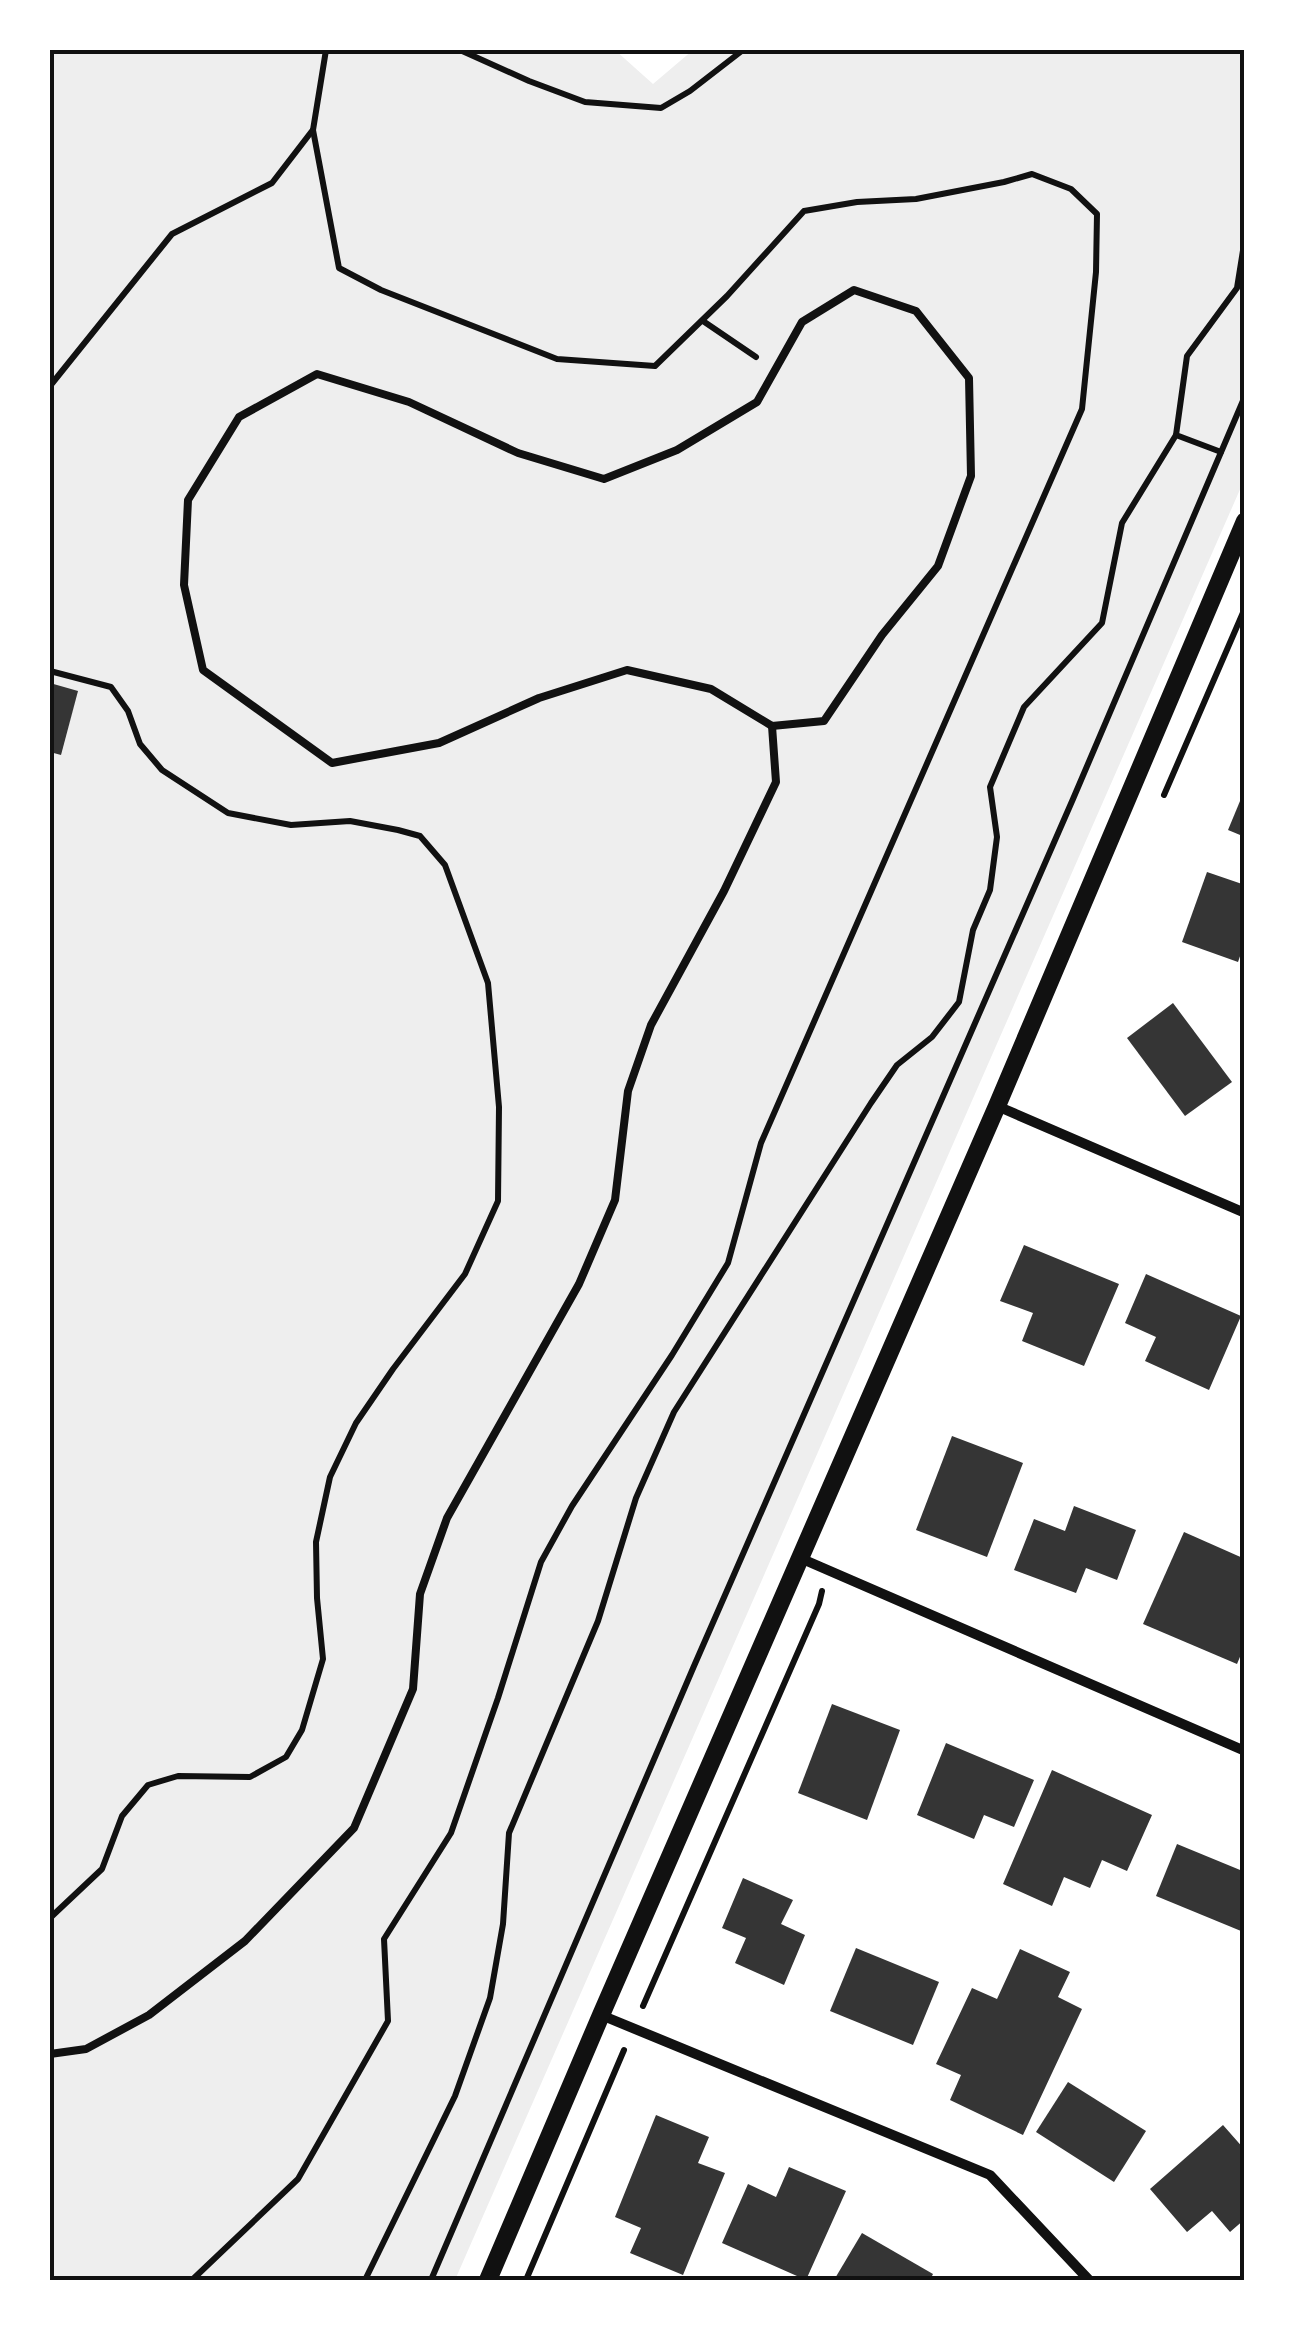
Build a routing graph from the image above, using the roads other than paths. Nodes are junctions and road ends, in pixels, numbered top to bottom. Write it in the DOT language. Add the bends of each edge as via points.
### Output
graph roads {
  1 [pos="1245,521"];
  2 [pos="772,726"];
  3 [pos="997,1106"];
  4 [pos="1245,1214"];
  5 [pos="800,1558"];
  6 [pos="1245,1751"];
  7 [pos="600,2015"];
  8 [pos="50,2054"];
  9 [pos="488,2280"];
  10 [pos="1089,2280"];
  1 -- 3 [label="street"];
  2 -- 2 [label="lane" via="712,689 627,670 539,698 438,743 332,763 203,670 184,586 188,500 239,418 317,374 409,402 518,454 604,480 677,450 757,402 802,322 854,290 916,311 970,378 971,476 938,566 824,720"];
  2 -- 8 [label="lane" via="776,782 651,1024 628,1091 614,1200 579,1284 447,1518 420,1594 412,1690 354,1828 246,1941 149,2015 86,2048"];
  3 -- 4 [label="street"];
  3 -- 5 [label="street"];
  5 -- 6 [label="street"];
  5 -- 7 [label="street"];
  7 -- 9 [label="street"];
  7 -- 10 [label="street" via="990,2175"];
}
